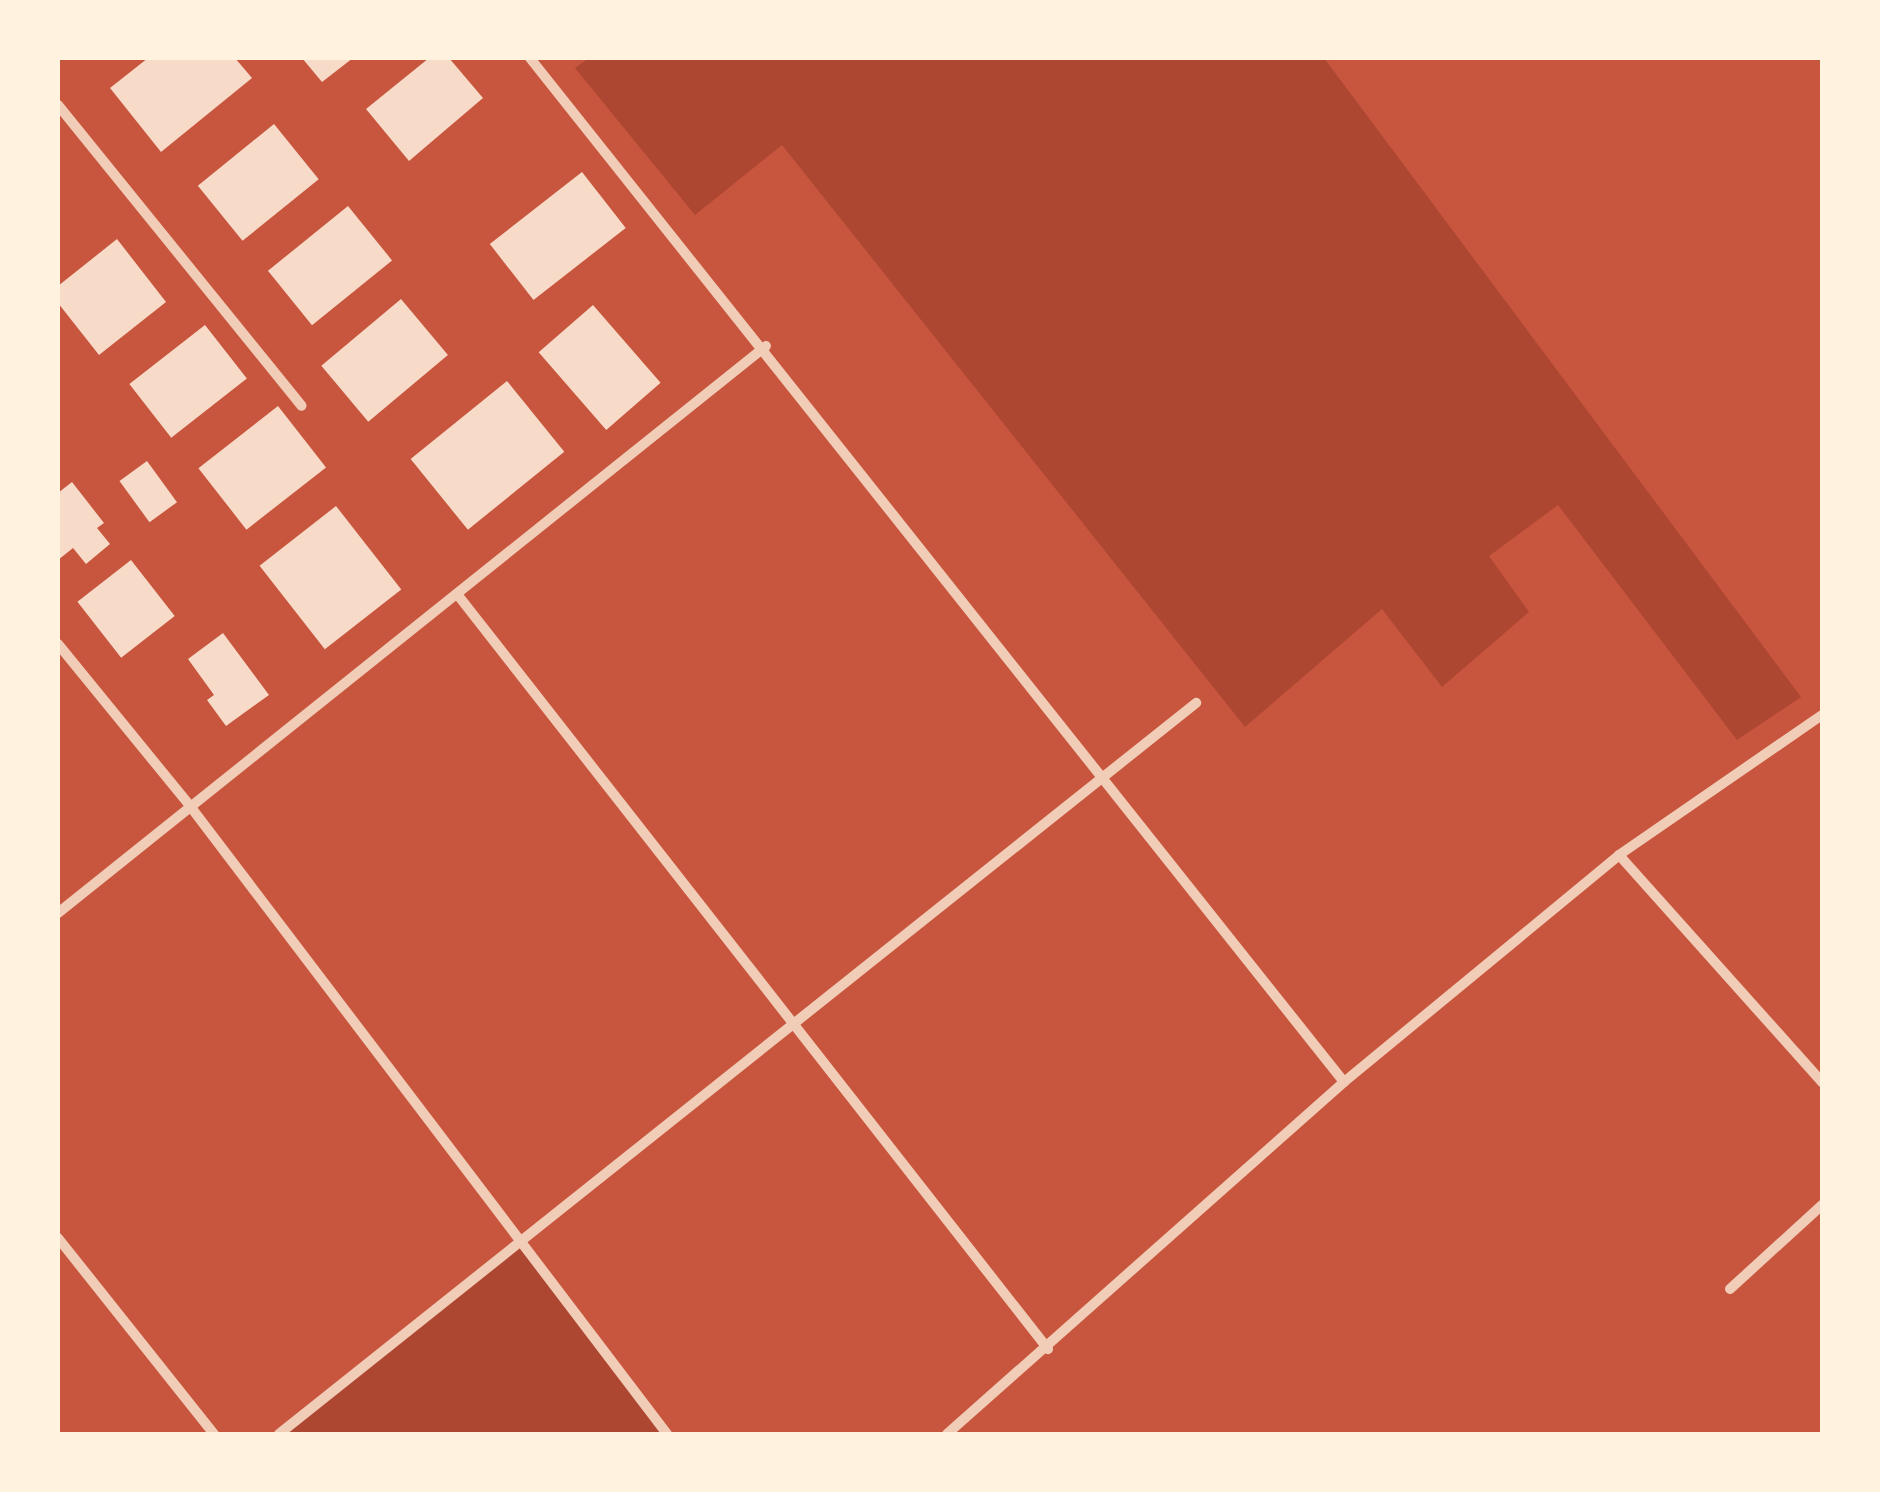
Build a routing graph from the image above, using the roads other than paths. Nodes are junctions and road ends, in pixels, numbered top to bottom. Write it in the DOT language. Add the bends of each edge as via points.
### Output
graph roads {
  1 [pos="530,58"];
  2 [pos="58,105"];
  3 [pos="766,346"];
  4 [pos="302,406"];
  5 [pos="457,594"];
  6 [pos="58,644"];
  7 [pos="1196,703"];
  8 [pos="1822,716"];
  9 [pos="1104,775"];
  10 [pos="190,806"];
  11 [pos="1618,855"];
  12 [pos="58,912"];
  13 [pos="797,1020"];
  14 [pos="1344,1082"];
  15 [pos="1822,1082"];
  16 [pos="1822,1205"];
  17 [pos="58,1238"];
  18 [pos="522,1240"];
  19 [pos="1730,1288"];
  20 [pos="1048,1349"];
  21 [pos="214,1434"];
  22 [pos="278,1434"];
  23 [pos="667,1434"];
  24 [pos="946,1434"];
  1 -- 3 [label="street"];
  2 -- 4 [label="street"];
  3 -- 5 [label="street"];
  3 -- 9 [label="street"];
  5 -- 10 [label="street"];
  5 -- 13 [label="street"];
  6 -- 10 [label="street"];
  7 -- 9 [label="street"];
  8 -- 11 [label="street"];
  9 -- 13 [label="street"];
  9 -- 14 [label="street"];
  10 -- 12 [label="street"];
  10 -- 18 [label="street"];
  11 -- 14 [label="street"];
  11 -- 15 [label="street"];
  13 -- 18 [label="street"];
  13 -- 20 [label="street"];
  14 -- 20 [label="street"];
  16 -- 19 [label="street"];
  17 -- 21 [label="street"];
  18 -- 22 [label="street"];
  18 -- 23 [label="street"];
  20 -- 24 [label="street"];
}
